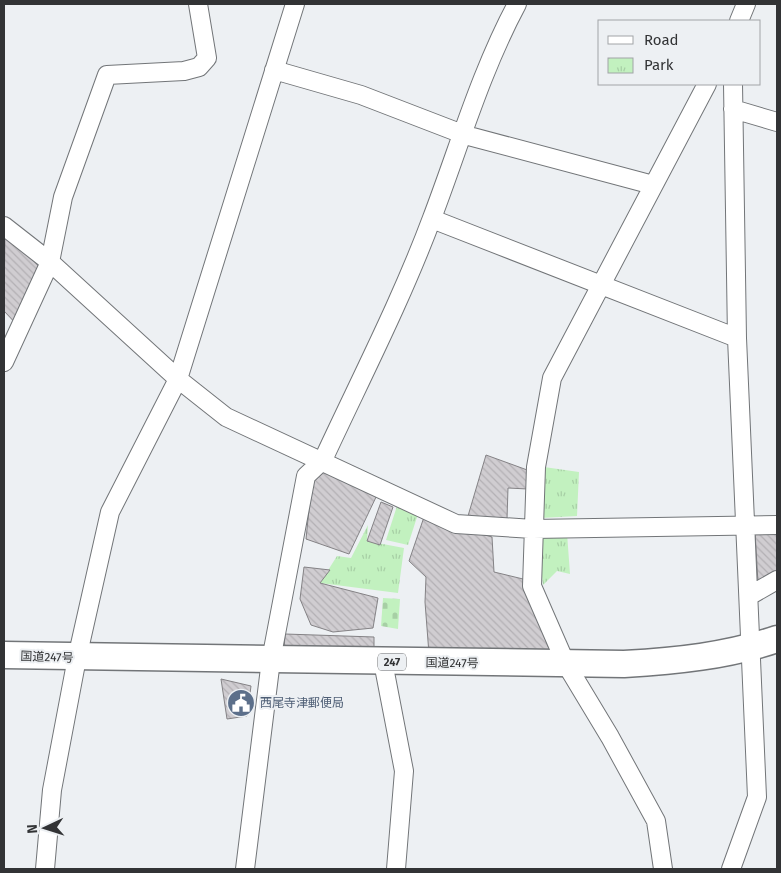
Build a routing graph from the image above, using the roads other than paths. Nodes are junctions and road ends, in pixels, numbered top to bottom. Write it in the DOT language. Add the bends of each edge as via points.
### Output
graph roads {
  1 [pos="198,4"];
  2 [pos="295,4"];
  3 [pos="517,4"];
  4 [pos="746,4"];
  5 [pos="739,20"];
  6 [pos="274,70"];
  7 [pos="706,85"];
  8 [pos="733,85"];
  9 [pos="733,109"];
  10 [pos="777,122"];
  11 [pos="461,134"];
  12 [pos="653,185"];
  13 [pos="432,219"];
  14 [pos="4,226"];
  15 [pos="50,262"];
  16 [pos="602,286"];
  17 [pos="737,338"];
  18 [pos="4,362"];
  19 [pos="178,379"];
  20 [pos="323,460"];
  21 [pos="777,525"];
  22 [pos="746,526"];
  23 [pos="533,529"];
  24 [pos="777,580"];
  25 [pos="749,596"];
  26 [pos="777,639"];
  27 [pos="752,647"];
  28 [pos="4,655"];
  29 [pos="77,658"];
  30 [pos="271,660"];
  31 [pos="383,662"];
  32 [pos="566,664"];
  33 [pos="46,869"];
  34 [pos="244,869"];
  35 [pos="396,869"];
  36 [pos="663,869"];
  37 [pos="731,869"];
  1 -- 15 [label="street" via="207,58 199,67 107,75 63,197"];
  2 -- 6 [label="street"];
  3 -- 11 [label="street"];
  4 -- 5 [label="street"];
  6 -- 11 [label="street" via="361,95"];
  6 -- 19 [label="street"];
  7 -- 12 [label="street"];
  8 -- 9 [label="street"];
  9 -- 10 [label="street"];
  9 -- 17 [label="street"];
  11 -- 12 [label="street"];
  11 -- 13 [label="street"];
  12 -- 16 [label="street"];
  13 -- 16 [label="street"];
  13 -- 20 [label="street"];
  14 -- 15 [label="street"];
  15 -- 18 [label="street"];
  15 -- 19 [label="street"];
  16 -- 17 [label="street"];
  16 -- 23 [label="street" via="552,378 536,466"];
  17 -- 22 [label="street"];
  19 -- 20 [label="street" via="226,417"];
  19 -- 29 [label="street" via="110,512"];
  20 -- 23 [label="street" via="456,524"];
  20 -- 30 [label="street" via="306,476"];
  21 -- 22 [label="street"];
  22 -- 23 [label="street"];
  22 -- 25 [label="street"];
  23 -- 32 [label="street" via="532,586"];
  24 -- 25 [label="street"];
  25 -- 27 [label="street"];
  26 -- 27 [label="highway, 国道247号 / 247"];
  27 -- 32 [label="highway, 国道247号 / 247" via="681,661"];
  27 -- 37 [label="street" via="757,797"];
  28 -- 29 [label="highway, 国道247号 / 247"];
  29 -- 30 [label="highway, 国道247号 / 247"];
  29 -- 33 [label="street" via="52,790"];
  30 -- 31 [label="highway, 国道247号 / 247"];
  30 -- 34 [label="street"];
  31 -- 32 [label="highway, 国道247号 / 247"];
  31 -- 35 [label="street" via="404,771"];
  32 -- 36 [label="street" via="656,821"];
}
